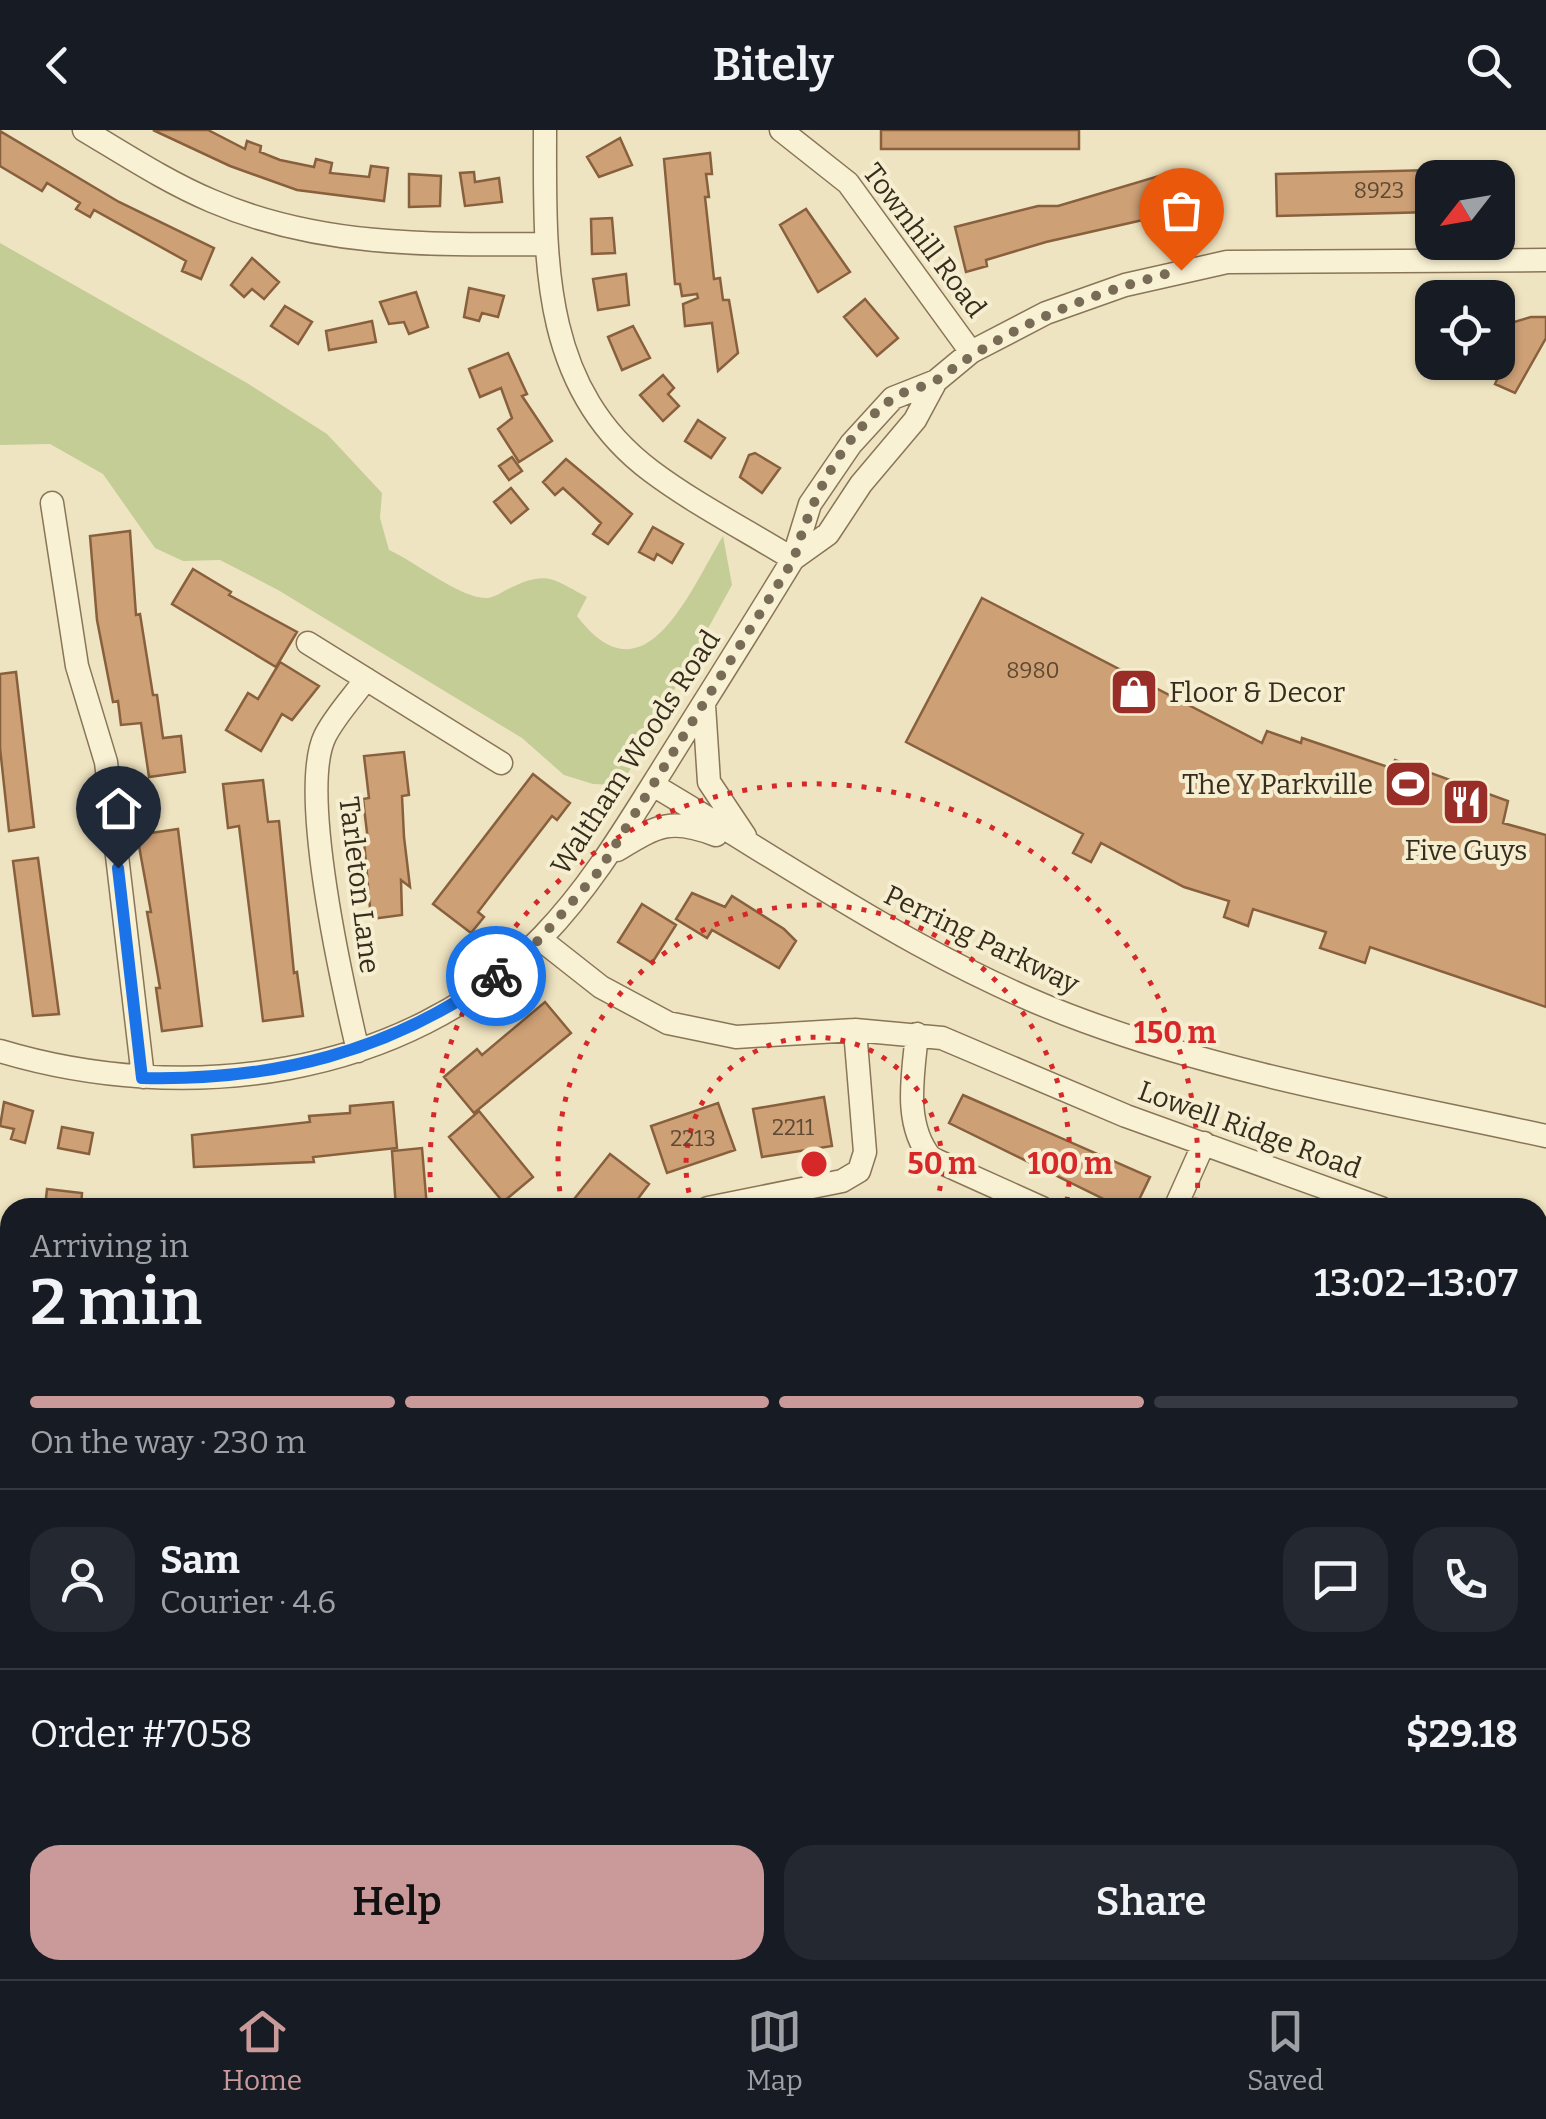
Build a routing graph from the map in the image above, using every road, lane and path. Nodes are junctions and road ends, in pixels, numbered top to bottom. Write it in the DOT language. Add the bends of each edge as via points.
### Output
graph roads {
  1 [pos="84,130"];
  2 [pos="545,130"];
  3 [pos="781,130"];
  4 [pos="545,244"];
  5 [pos="1546,260"];
  6 [pos="971,352"];
  7 [pos="936,381"];
  8 [pos="52,503"];
  9 [pos="794,559"];
  10 [pos="308,643"];
  11 [pos="366,679"];
  12 [pos="704,703"];
  13 [pos="501,763"];
  14 [pos="652,785"];
  15 [pos="612,853"];
  16 [pos="761,853"];
  17 [pos="540,939"];
  18 [pos="855,1030"];
  19 [pos="916,1034"];
  20 [pos="0,1051"];
  21 [pos="358,1051"];
  22 [pos="142,1078"];
  23 [pos="1546,1136"];
  24 [pos="1204,1143"];
  25 [pos="758,1198"];
  26 [pos="1020,1198"];
  27 [pos="1179,1198"];
  28 [pos="1336,1198"];
  1 -- 4 [label="street" via="212,202 299,229 422,246"];
  2 -- 4 [label="street"];
  3 -- 6 [label="street, Townhill Road" via="848,182"];
  4 -- 9 [label="street" via="560,342 596,415 648,468"];
  5 -- 6 [label="street, Waltham Woods Road" via="1254,260 1181,270 1059,308"];
  6 -- 7 [label="street, Waltham Woods Road"];
  7 -- 9 [label="street, Waltham Woods Road" via="828,534"];
  7 -- 9 [label="street, Waltham Woods Road" via="892,398 851,444 810,504"];
  8 -- 22 [label="street" via="77,666 106,762"];
  9 -- 12 [label="street, Waltham Woods Road"];
  10 -- 11 [label="street"];
  11 -- 13 [label="street"];
  11 -- 21 [label="street, Tarleton Lane" via="324,737 317,776 343,986"];
  12 -- 14 [label="street, Waltham Woods Road"];
  12 -- 16 [label="street" via="708,782"];
  14 -- 15 [label="street, Waltham Woods Road"];
  14 -- 16 [label="street, Perring Parkway"];
  15 -- 16 [label="street" via="650,830 677,824"];
  15 -- 17 [label="street, Waltham Woods Road"];
  16 -- 23 [label="street, Perring Parkway" via="935,954 1081,1020 1189,1057"];
  17 -- 18 [label="street, Lowell Ridge Road" via="601,986 668,1022 736,1037"];
  17 -- 21 [label="street, Waltham Woods Road" via="441,1013"];
  18 -- 19 [label="street, Lowell Ridge Road"];
  18 -- 25 [label="street" via="865,1152 859,1170 842,1181"];
  19 -- 24 [label="street, Lowell Ridge Road" via="995,1056 1126,1116"];
  19 -- 26 [label="street" via="913,1126 919,1144 931,1158"];
  20 -- 22 [label="street, Waltham Woods Road"];
  21 -- 22 [label="street, Waltham Woods Road" via="247,1074"];
  24 -- 27 [label="street"];
  24 -- 28 [label="street, Lowell Ridge Road"];
}
